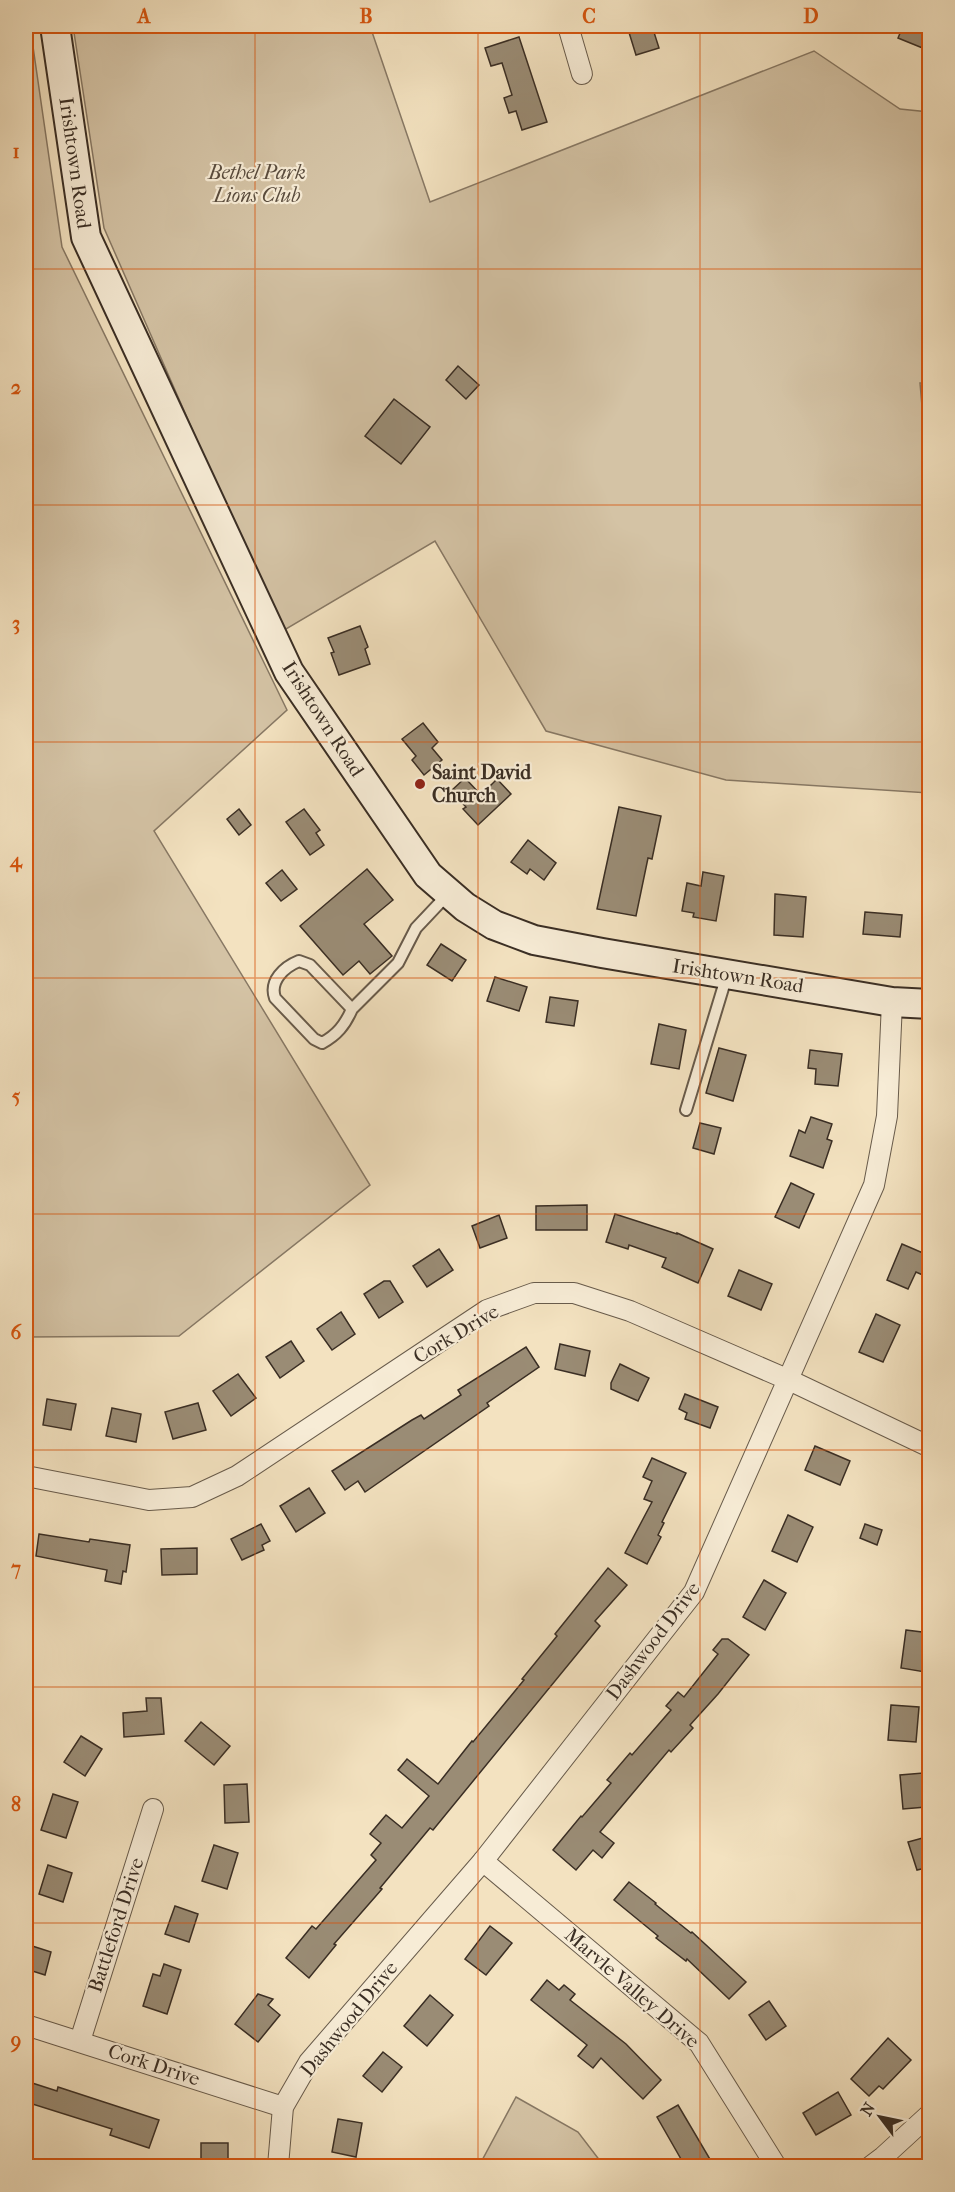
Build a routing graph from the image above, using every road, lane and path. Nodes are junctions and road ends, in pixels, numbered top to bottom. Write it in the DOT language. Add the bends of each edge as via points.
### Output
graph roads {
  1 [pos="55,26"];
  2 [pos="568,26"];
  3 [pos="582,75"];
  4 [pos="26,390"];
  5 [pos="26,477"];
  6 [pos="449,893"];
  7 [pos="727,974"];
  8 [pos="892,1002"];
  9 [pos="930,1004"];
  10 [pos="352,1009"];
  11 [pos="686,1110"];
  12 [pos="789,1380"];
  13 [pos="930,1447"];
  14 [pos="26,1476"];
  15 [pos="153,1809"];
  16 [pos="483,1861"];
  17 [pos="26,2025"];
  18 [pos="80,2041"];
  19 [pos="283,2107"];
  20 [pos="930,2114"];
  21 [pos="278,2166"];
  22 [pos="776,2166"];
  23 [pos="871,2166"];
  1 -- 6 [label="street, Irishtown Road" via="86,237 289,672 428,875"];
  2 -- 3 [label="street"];
  4 -- 5 [label="path"];
  6 -- 7 [label="street, Irishtown Road" via="494,925 534,940"];
  6 -- 10 [label="lane" via="417,928 398,963"];
  7 -- 8 [label="street, Irishtown Road"];
  7 -- 11 [label="lane"];
  8 -- 9 [label="street, Irishtown Road"];
  8 -- 12 [label="street, Dashwood Drive" via="887,1116 874,1185"];
  10 -- 10 [label="lane" via="310,965 299,961 274,981 275,998 322,1043 346,1023"];
  12 -- 13 [label="street, Cork Drive"];
  12 -- 14 [label="street, Cork Drive" via="630,1311 574,1293 534,1293 487,1310 237,1476 192,1497 149,1500"];
  12 -- 16 [label="street, Dashwood Drive" via="694,1592"];
  15 -- 18 [label="street, Battleford Drive"];
  16 -- 19 [label="street, Dashwood Drive" via="309,2062"];
  16 -- 22 [label="street, Marvle Valley Drive" via="699,2043"];
  17 -- 18 [label="street, Cork Drive"];
  18 -- 19 [label="street, Cork Drive"];
  19 -- 21 [label="street, Dashwood Drive"];
  20 -- 23 [label="street"];
}
